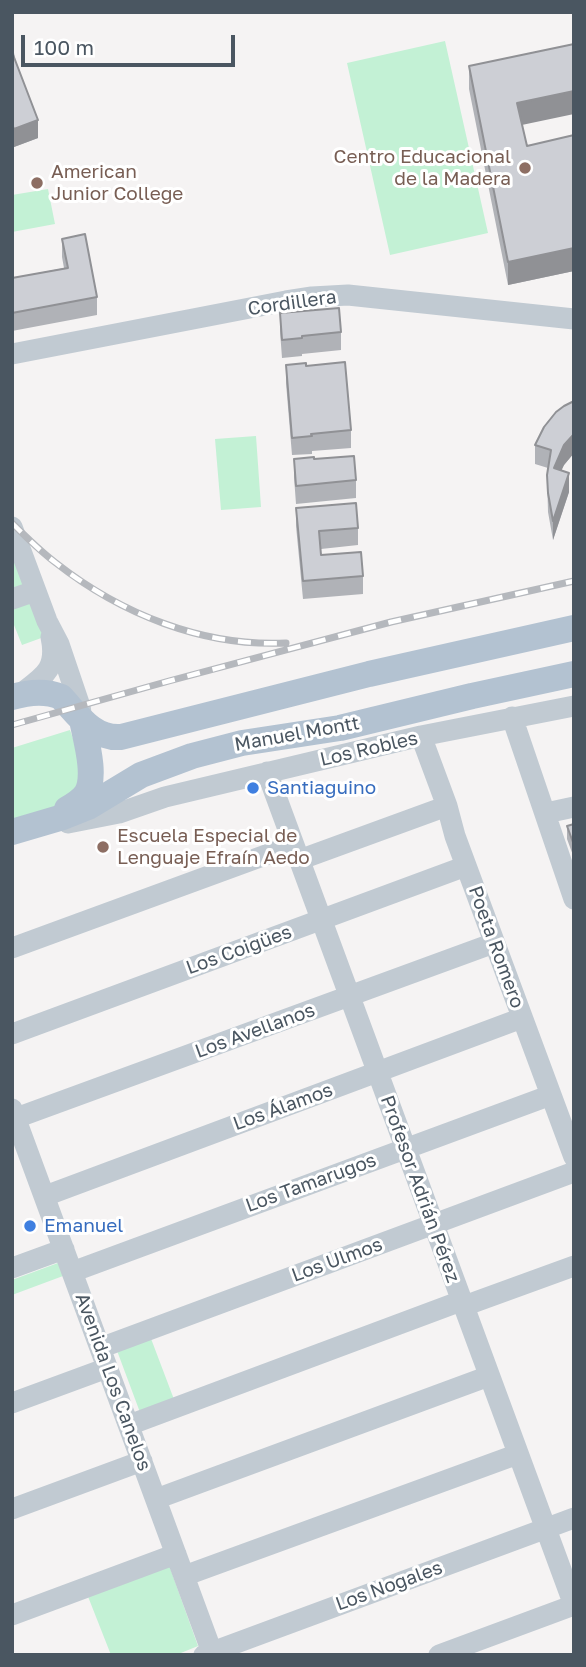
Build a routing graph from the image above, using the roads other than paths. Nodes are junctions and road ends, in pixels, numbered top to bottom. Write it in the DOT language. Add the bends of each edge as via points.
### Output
graph roads {
  1 [pos="574,319"];
  2 [pos="12,355"];
  3 [pos="12,527"];
  4 [pos="35,591"];
  5 [pos="12,599"];
  6 [pos="47,621"];
  7 [pos="574,628"];
  8 [pos="574,674"];
  9 [pos="16,696"];
  10 [pos="574,706"];
  11 [pos="77,714"];
  12 [pos="512,717"];
  13 [pos="421,736"];
  14 [pos="90,766"];
  15 [pos="267,772"];
  16 [pos="111,792"];
  17 [pos="165,797"];
  18 [pos="447,806"];
  19 [pos="574,807"];
  20 [pos="546,813"];
  21 [pos="22,830"];
  22 [pos="296,852"];
  23 [pos="466,866"];
  24 [pos="574,899"];
  25 [pos="321,919"];
  26 [pos="495,943"];
  27 [pos="12,948"];
  28 [pos="349,996"];
  29 [pos="522,1018"];
  30 [pos="12,1034"];
  31 [pos="377,1073"];
  32 [pos="551,1095"];
  33 [pos="14,1114"];
  34 [pos="405,1149"];
  35 [pos="20,1156"];
  36 [pos="574,1157"];
  37 [pos="574,1172"];
  38 [pos="44,1196"];
  39 [pos="433,1224"];
  40 [pos="64,1249"];
  41 [pos="574,1266"];
  42 [pos="12,1268"];
  43 [pos="72,1272"];
  44 [pos="462,1303"];
  45 [pos="104,1358"];
  46 [pos="489,1376"];
  47 [pos="12,1403"];
  48 [pos="128,1425"];
  49 [pos="518,1454"];
  50 [pos="142,1461"];
  51 [pos="156,1499"];
  52 [pos="12,1509"];
  53 [pos="574,1518"];
  54 [pos="546,1528"];
  55 [pos="176,1554"];
  56 [pos="184,1576"];
  57 [pos="574,1605"];
  58 [pos="12,1615"];
  59 [pos="210,1654"];
  60 [pos="439,1655"];
  1 -- 2 [label="street, Cordillera" via="332,295"];
  3 -- 4 [label="street"];
  4 -- 5 [label="street"];
  4 -- 6 [label="street"];
  6 -- 9 [label="street" via="51,665"];
  6 -- 11 [label="street" via="77,697"];
  7 -- 11 [label="main road, Manuel Montt" via="121,737 100,734"];
  8 -- 16 [label="main road, Manuel Montt" via="340,728 217,749 156,768"];
  9 -- 11 [label="main road, Manuel Montt" via="50,693 61,697"];
  10 -- 12 [label="street, Los Robles"];
  11 -- 14 [label="main road"];
  12 -- 13 [label="street, Los Robles"];
  12 -- 20 [label="street"];
  13 -- 15 [label="street, Los Robles"];
  13 -- 18 [label="street, Poeta Romero"];
  14 -- 16 [label="main road"];
  14 -- 21 [label="main road" via="89,787 83,798"];
  15 -- 17 [label="street, Los Robles"];
  15 -- 22 [label="street, Profesor Adrián Pérez"];
  16 -- 17 [label="street, Los Robles"];
  16 -- 21 [label="main road, Manuel Montt" via="88,807"];
  17 -- 21 [label="street, Los Robles" via="119,813"];
  18 -- 22 [label="street"];
  18 -- 23 [label="street, Poeta Romero"];
  19 -- 20 [label="street"];
  20 -- 24 [label="street"];
  22 -- 25 [label="street, Profesor Adrián Pérez"];
  22 -- 27 [label="street"];
  23 -- 25 [label="street, Los Coigües"];
  23 -- 26 [label="street, Poeta Romero"];
  25 -- 28 [label="street, Profesor Adrián Pérez"];
  25 -- 30 [label="street, Los Coigües"];
  26 -- 28 [label="street, Los Avellanos"];
  26 -- 29 [label="street, Poeta Romero"];
  28 -- 31 [label="street, Profesor Adrián Pérez"];
  28 -- 33 [label="street, Los Avellanos"];
  29 -- 31 [label="street, Los Álamos"];
  29 -- 32 [label="street, Poeta Romero"];
  31 -- 34 [label="street, Profesor Adrián Pérez"];
  31 -- 38 [label="street, Los Álamos"];
  32 -- 34 [label="street, Los Tamarugos"];
  32 -- 36 [label="street, Poeta Romero"];
  33 -- 35 [label="street, Avenida Los Canelos"];
  34 -- 39 [label="street, Profesor Adrián Pérez"];
  34 -- 43 [label="street, Los Tamarugos"];
  35 -- 38 [label="street, Avenida Los Canelos"];
  37 -- 39 [label="street, Los Ulmos"];
  38 -- 40 [label="street, Avenida Los Canelos"];
  39 -- 44 [label="street, Profesor Adrián Pérez"];
  39 -- 45 [label="street, Los Ulmos"];
  40 -- 42 [label="street"];
  40 -- 43 [label="street, Avenida Los Canelos"];
  41 -- 44 [label="street"];
  43 -- 45 [label="street, Avenida Los Canelos"];
  44 -- 46 [label="street, Profesor Adrián Pérez"];
  44 -- 48 [label="street"];
  45 -- 47 [label="street, Los Ulmos"];
  45 -- 48 [label="street, Avenida Los Canelos"];
  46 -- 49 [label="street, Profesor Adrián Pérez"];
  46 -- 51 [label="street"];
  48 -- 50 [label="street, Avenida Los Canelos"];
  49 -- 54 [label="street, Profesor Adrián Pérez"];
  49 -- 56 [label="street"];
  50 -- 51 [label="street, Avenida Los Canelos"];
  50 -- 52 [label="street"];
  51 -- 55 [label="street, Avenida Los Canelos"];
  53 -- 54 [label="street, Los Nogales"];
  54 -- 57 [label="street, Profesor Adrián Pérez"];
  54 -- 59 [label="street, Los Nogales"];
  55 -- 56 [label="street, Avenida Los Canelos"];
  55 -- 58 [label="street"];
  56 -- 59 [label="street, Avenida Los Canelos"];
  57 -- 60 [label="street"];
}
